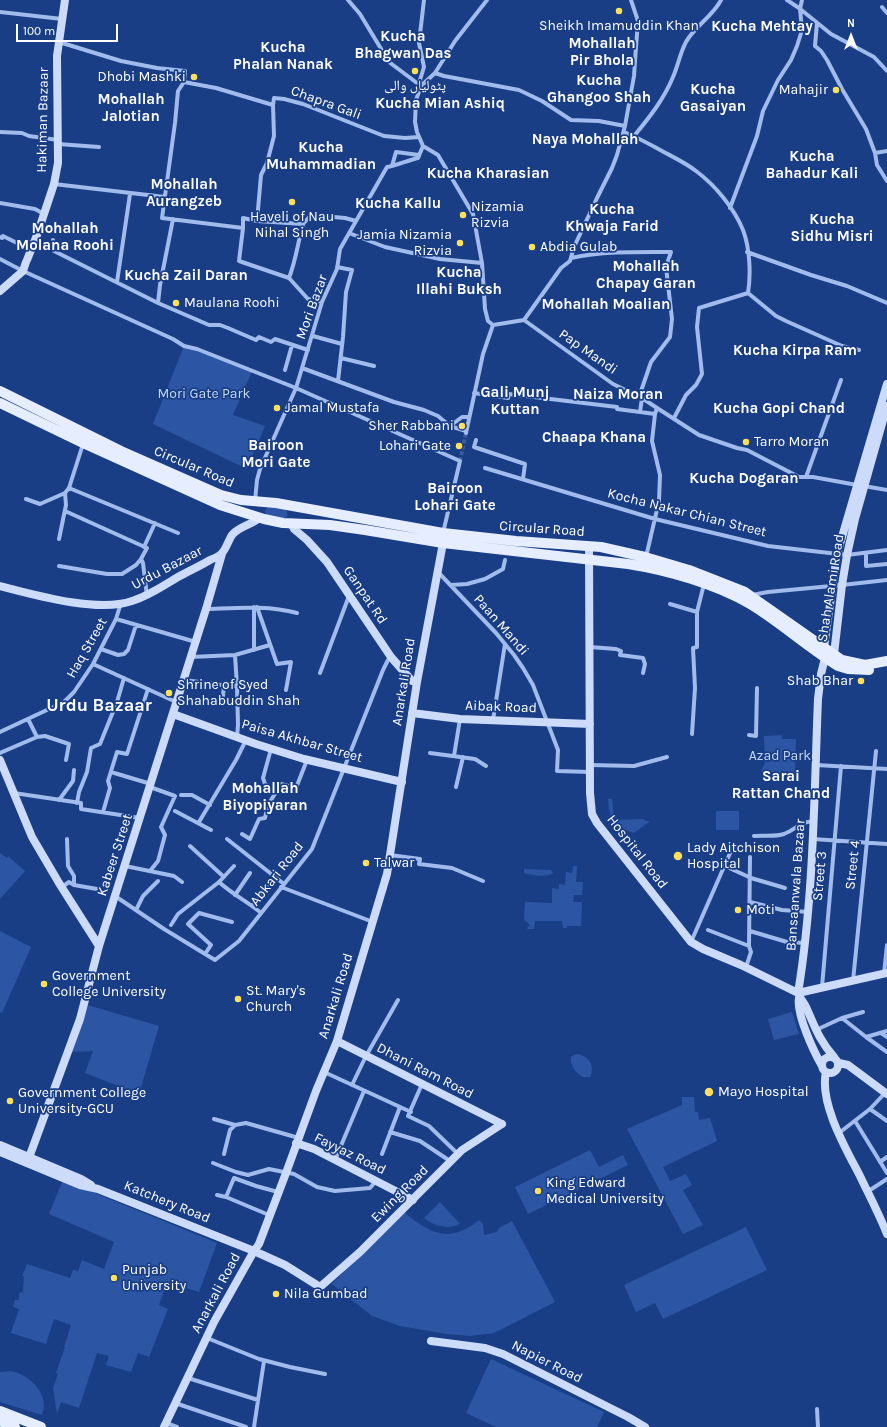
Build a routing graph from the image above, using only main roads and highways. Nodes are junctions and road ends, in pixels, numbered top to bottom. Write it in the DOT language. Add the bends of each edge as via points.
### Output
graph roads {
  1 [pos="0,391"];
  2 [pos="0,403"];
  3 [pos="258,502"];
  4 [pos="290,506"];
  5 [pos="259,518"];
  6 [pos="291,523"];
  7 [pos="443,538"];
  8 [pos="613,550"];
  9 [pos="611,562"];
  10 [pos="829,656"];
  11 [pos="887,661"];
  12 [pos="887,668"];
  13 [pos="0,1411"];
  14 [pos="0,1421"];
  15 [pos="16,1427"];
  16 [pos="41,1427"];
  1 -- 3 [label="main road, Circular Road" via="87,435 171,473 230,498"];
  2 -- 5 [label="main road, Circular Road" via="220,505"];
  3 -- 4 [label="main road, Circular Road"];
  3 -- 5 [label="main road"];
  4 -- 6 [label="main road"];
  4 -- 7 [label="main road, Circular Road"];
  5 -- 6 [label="main road, Circular Road"];
  6 -- 7 [label="main road, Circular Road"];
  7 -- 8 [label="main road, Circular Road" via="589,546"];
  7 -- 9 [label="main road, Circular Road"];
  8 -- 9 [label="main road"];
  8 -- 10 [label="main road, Circular Road" via="645,557 736,587 824,647"];
  9 -- 10 [label="main road, Circular Road" via="654,569 732,595"];
  10 -- 11 [label="main road, Circular Road" via="865,664"];
  10 -- 12 [label="main road, Circular Road" via="838,666 848,669 862,671"];
  13 -- 16 [label="main road"];
  14 -- 15 [label="main road"];
}
